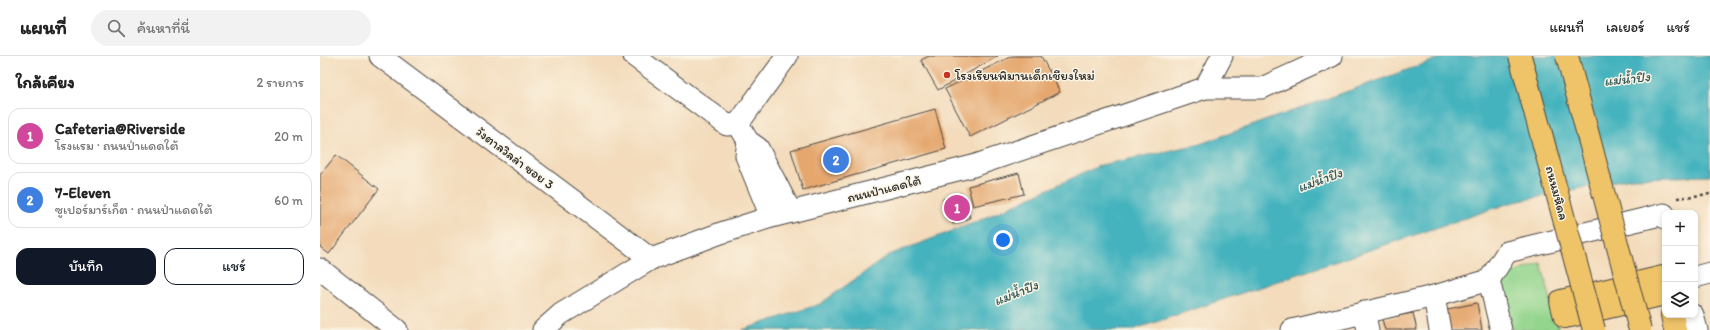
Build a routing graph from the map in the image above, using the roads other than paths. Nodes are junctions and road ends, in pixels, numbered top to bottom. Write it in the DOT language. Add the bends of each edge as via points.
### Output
graph roads {
  1 [pos="380,56"];
  2 [pos="634,56"];
  3 [pos="787,56"];
  4 [pos="1222,56"];
  5 [pos="1332,56"];
  6 [pos="1520,56"];
  7 [pos="1567,56"];
  8 [pos="1205,88"];
  9 [pos="738,130"];
  10 [pos="791,212"];
  11 [pos="1662,214"];
  12 [pos="771,217"];
  13 [pos="651,259"];
  14 [pos="320,269"];
  15 [pos="1710,273"];
  16 [pos="1698,276"];
  17 [pos="1489,280"];
  18 [pos="1664,282"];
  19 [pos="1662,295"];
  20 [pos="1434,296"];
  21 [pos="1673,318"];
  22 [pos="1694,318"];
  23 [pos="1366,321"];
  24 [pos="1567,323"];
  25 [pos="1305,328"];
  26 [pos="397,330"];
  27 [pos="543,330"];
  28 [pos="1440,330"];
  29 [pos="1501,330"];
  30 [pos="1594,330"];
  31 [pos="1640,330"];
  32 [pos="1675,330"];
  33 [pos="1697,330"];
  1 -- 13 [label="street, วังตาลวิลล่า ซอย 3"];
  2 -- 9 [label="street"];
  3 -- 9 [label="street"];
  4 -- 8 [label="street"];
  5 -- 8 [label="street, ถนนป่าแดดใต้" via="1262,88"];
  6 -- 30 [label="main road, ถนนมหิดล, bridge"];
  7 -- 31 [label="main road, bridge"];
  8 -- 10 [label="street, ถนนป่าแดดใต้" via="973,166"];
  9 -- 10 [label="street" via="758,148"];
  9 -- 12 [label="street"];
  10 -- 12 [label="street, ถนนป่าแดดใต้"];
  11 -- 17 [label="street" via="1507,252"];
  12 -- 13 [label="street, ถนนป่าแดดใต้"];
  13 -- 27 [label="street, ถนนป่าแดดใต้" via="561,314"];
  14 -- 26 [label="street"];
  15 -- 16 [label="street"];
  17 -- 20 [label="street"];
  17 -- 29 [label="street"];
  18 -- 24 [label="main road" via="1663,277 1561,301"];
  19 -- 24 [label="main road"];
  20 -- 23 [label="street"];
  20 -- 28 [label="street"];
  21 -- 32 [label="main road"];
  22 -- 33 [label="street"];
  23 -- 25 [label="street"];
}
